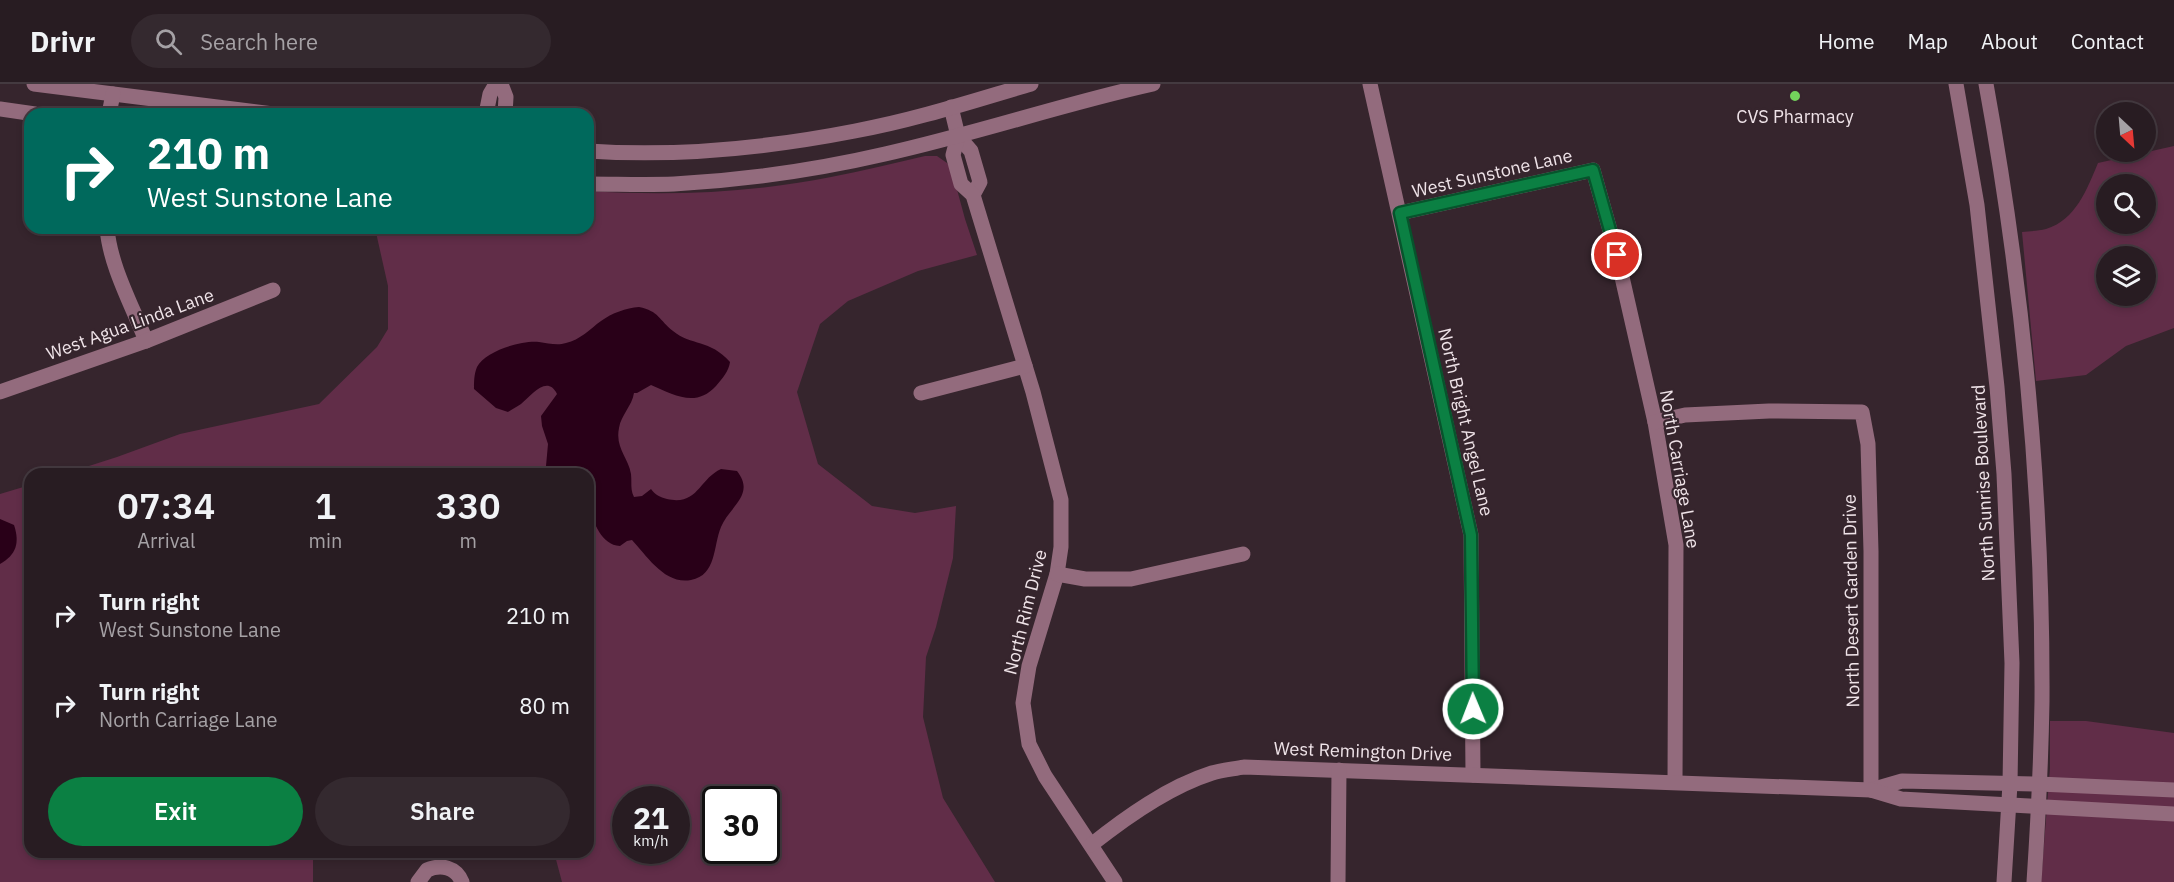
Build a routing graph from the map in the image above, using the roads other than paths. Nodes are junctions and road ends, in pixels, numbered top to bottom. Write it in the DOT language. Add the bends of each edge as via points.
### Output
graph roads {
  1 [pos="34,84"];
  2 [pos="496,84"];
  3 [pos="501,84"];
  4 [pos="1031,84"];
  5 [pos="1153,84"];
  6 [pos="1370,84"];
  7 [pos="1956,84"];
  8 [pos="1986,84"];
  9 [pos="113,94"];
  10 [pos="951,107"];
  11 [pos="110,108"];
  12 [pos="225,108"];
  13 [pos="487,108"];
  14 [pos="505,108"];
  15 [pos="0,109"];
  16 [pos="24,112"];
  17 [pos="958,136"];
  18 [pos="594,151"];
  19 [pos="1593,170"];
  20 [pos="594,184"];
  21 [pos="1977,205"];
  22 [pos="2006,205"];
  23 [pos="1400,213"];
  24 [pos="108,234"];
  25 [pos="273,290"];
  26 [pos="146,341"];
  27 [pos="1025,366"];
  28 [pos="0,392"];
  29 [pos="921,393"];
  30 [pos="1655,422"];
  31 [pos="1243,554"];
  32 [pos="1057,574"];
  33 [pos="1339,770"];
  34 [pos="1473,775"];
  35 [pos="1676,782"];
  36 [pos="2024,784"];
  37 [pos="1871,790"];
  38 [pos="2174,790"];
  39 [pos="2015,806"];
  40 [pos="2039,808"];
  41 [pos="2174,814"];
  42 [pos="1091,845"];
  43 [pos="418,882"];
  44 [pos="462,882"];
  45 [pos="1115,882"];
  46 [pos="1338,882"];
  47 [pos="2004,882"];
  48 [pos="2034,882"];
  1 -- 9 [label="street"];
  2 -- 13 [label="street"];
  3 -- 14 [label="street"];
  4 -- 10 [label="street"];
  5 -- 17 [label="street"];
  6 -- 23 [label="street, North Bright Angel Lane"];
  7 -- 21 [label="street, North Sunrise Boulevard"];
  8 -- 22 [label="street, North Sunrise Boulevard"];
  9 -- 11 [label="street"];
  9 -- 12 [label="street"];
  10 -- 17 [label="street, North Rim Drive"];
  10 -- 18 [label="street" via="878,126 766,145 664,153"];
  15 -- 16 [label="street"];
  17 -- 20 [label="street" via="885,155 762,176 673,184"];
  17 -- 27 [label="street, North Rim Drive" via="971,151 980,182 973,195"];
  19 -- 23 [label="street, West Sunstone Lane"];
  19 -- 30 [label="street, North Carriage Lane"];
  21 -- 22 [label="street"];
  21 -- 36 [label="street, North Sunrise Boulevard" via="2004,474 2012,663"];
  22 -- 36 [label="street, North Sunrise Boulevard" via="2027,374 2041,649"];
  23 -- 34 [label="street, North Bright Angel Lane" via="1471,535"];
  24 -- 26 [label="street" via="120,278"];
  25 -- 26 [label="street, West Agua Linda Lane"];
  26 -- 28 [label="street, West Agua Linda Lane"];
  27 -- 29 [label="street"];
  27 -- 32 [label="street, North Rim Drive" via="1061,500"];
  30 -- 35 [label="street, North Carriage Lane" via="1676,545"];
  30 -- 37 [label="street, North Desert Garden Drive" via="1696,415 1769,411 1862,412 1868,444 1871,539"];
  31 -- 32 [label="street" via="1131,579 1085,579"];
  32 -- 42 [label="street, North Rim Drive" via="1029,666 1023,703 1029,744 1045,776"];
  33 -- 34 [label="street, West Remington Drive"];
  33 -- 42 [label="street, West Remington Drive" via="1244,766 1211,773 1136,811"];
  33 -- 46 [label="street"];
  34 -- 35 [label="street, West Remington Drive"];
  35 -- 37 [label="street, West Remington Drive"];
  36 -- 37 [label="street, West Remington Drive" via="1902,781"];
  36 -- 38 [label="street, West Remington Drive"];
  36 -- 39 [label="street, North Sunrise Boulevard"];
  36 -- 40 [label="street, North Sunrise Boulevard"];
  37 -- 39 [label="street, West Remington Drive" via="1901,799"];
  39 -- 40 [label="street, West Remington Drive"];
  39 -- 47 [label="street, North Sunrise Boulevard"];
  40 -- 41 [label="street, West Remington Drive"];
  40 -- 48 [label="street, North Sunrise Boulevard"];
  42 -- 45 [label="street, North Rim Drive"];
  43 -- 44 [label="street" via="427,870 442,867 455,872"];
}
